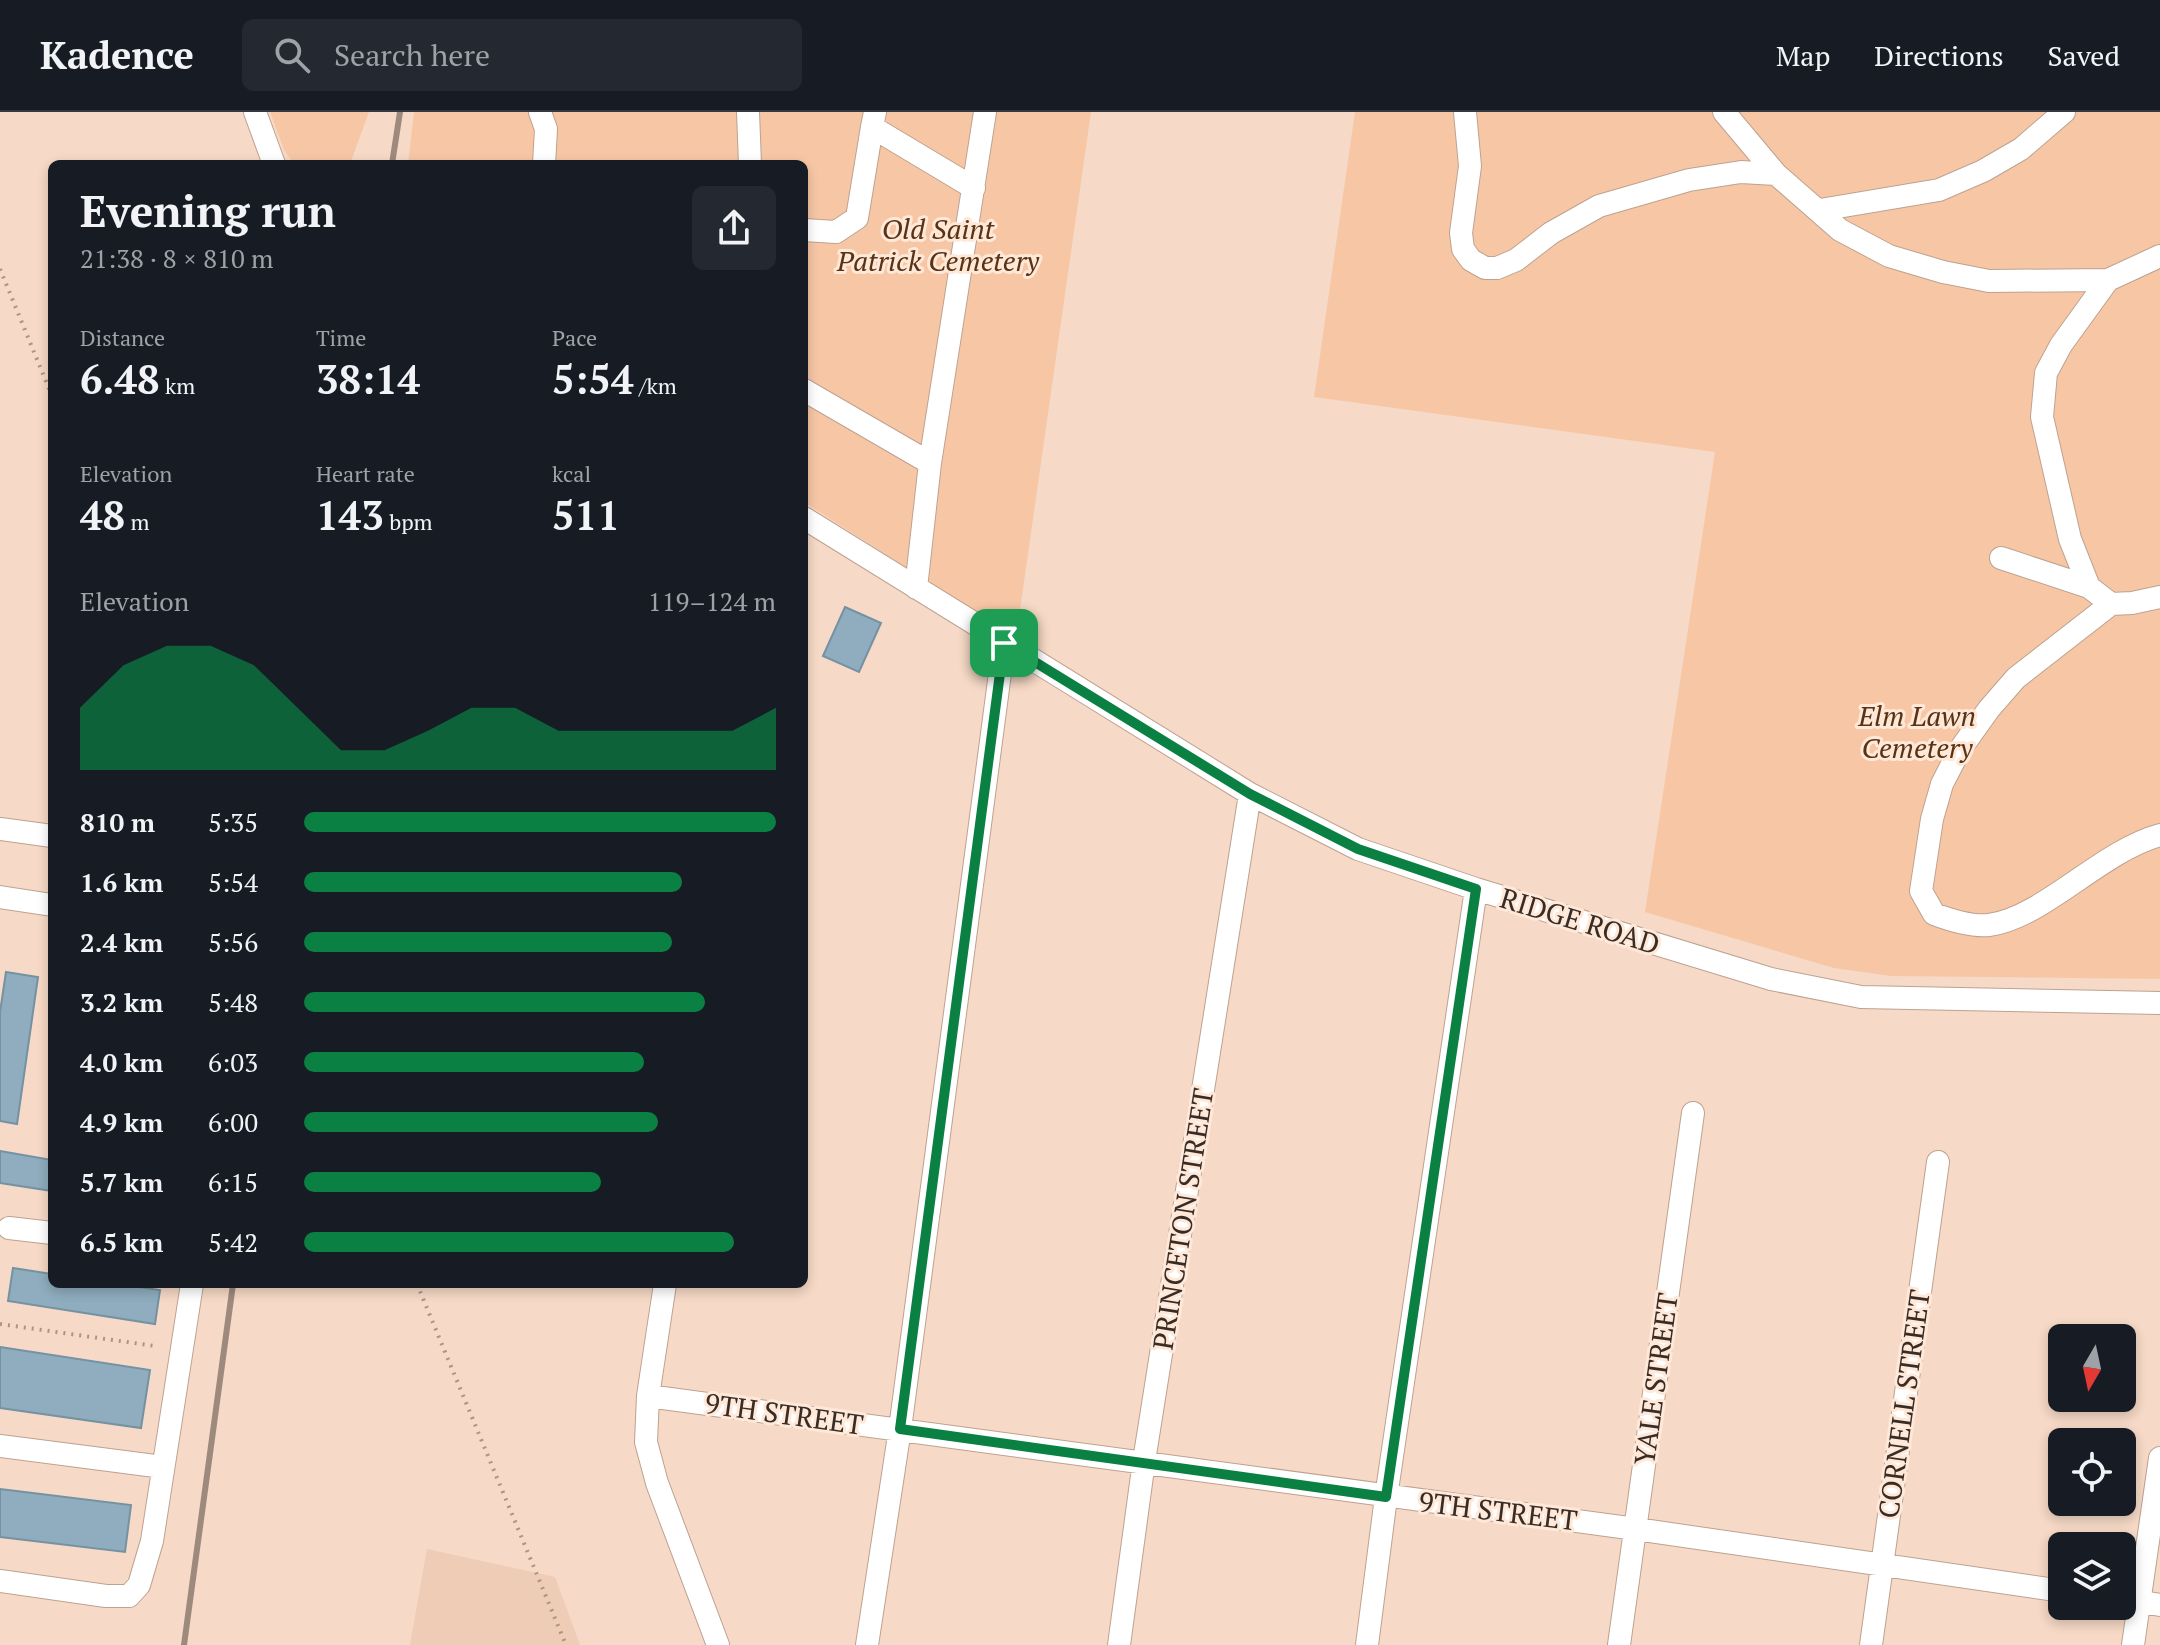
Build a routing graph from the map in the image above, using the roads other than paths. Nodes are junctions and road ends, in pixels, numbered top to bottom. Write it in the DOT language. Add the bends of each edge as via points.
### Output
graph roads {
  1 [pos="255,112"];
  2 [pos="540,112"];
  3 [pos="748,112"];
  4 [pos="985,112"];
  5 [pos="1465,112"];
  6 [pos="1724,112"];
  7 [pos="2064,112"];
  8 [pos="873,120"];
  9 [pos="273,160"];
  10 [pos="544,160"];
  11 [pos="750,160"];
  12 [pos="1776,174"];
  13 [pos="974,188"];
  14 [pos="1820,210"];
  15 [pos="808,230"];
  16 [pos="2160,256"];
  17 [pos="2108,280"];
  18 [pos="808,392"];
  19 [pos="930,463"];
  20 [pos="808,520"];
  21 [pos="2001,558"];
  22 [pos="2089,587"];
  23 [pos="916,588"];
  24 [pos="2160,597"];
  25 [pos="2111,604"];
  26 [pos="1004,643"];
  27 [pos="1250,794"];
  28 [pos="0,829"];
  29 [pos="48,835"];
  30 [pos="2160,835"];
  31 [pos="1476,889"];
  32 [pos="0,897"];
  33 [pos="48,904"];
  34 [pos="2160,1003"];
  35 [pos="1693,1113"];
  36 [pos="1938,1162"];
  37 [pos="9,1228"];
  38 [pos="48,1233"];
  39 [pos="191,1288"];
  40 [pos="664,1288"];
  41 [pos="648,1396"];
  42 [pos="900,1429"];
  43 [pos="0,1446"];
  44 [pos="2160,1458"];
  45 [pos="1144,1461"];
  46 [pos="163,1467"];
  47 [pos="1386,1497"];
  48 [pos="1636,1529"];
  49 [pos="1882,1565"];
  50 [pos="0,1581"];
  51 [pos="2048,1589"];
  52 [pos="2140,1602"];
  53 [pos="718,1645"];
  54 [pos="867,1645"];
  55 [pos="1119,1645"];
  56 [pos="1367,1645"];
  57 [pos="1619,1645"];
  58 [pos="1871,1645"];
  59 [pos="2133,1645"];
  1 -- 9 [label="street"];
  2 -- 10 [label="street" via="546,129"];
  3 -- 11 [label="street"];
  4 -- 13 [label="street"];
  5 -- 12 [label="street" via="1470,166 1463,249 1485,268 1516,260 1599,206 1689,180 1741,172"];
  6 -- 12 [label="street"];
  7 -- 14 [label="street" via="2021,149 1939,190"];
  8 -- 13 [label="street"];
  8 -- 15 [label="street" via="857,218 836,232"];
  12 -- 14 [label="street"];
  13 -- 19 [label="street"];
  14 -- 17 [label="street" via="1840,230 1889,256 1943,272 1989,281"];
  16 -- 17 [label="street"];
  17 -- 22 [label="street" via="2046,373 2042,417 2070,539"];
  18 -- 19 [label="street"];
  19 -- 23 [label="street"];
  20 -- 23 [label="street, RIDGE ROAD"];
  21 -- 22 [label="street"];
  22 -- 25 [label="street"];
  23 -- 26 [label="street, RIDGE ROAD"];
  24 -- 25 [label="street"];
  25 -- 30 [label="street" via="2016,678 1959,751 1932,819 1921,891 1934,914 1989,925 2019,914 2118,853"];
  26 -- 27 [label="street, RIDGE ROAD"];
  26 -- 42 [label="street"];
  27 -- 31 [label="street, RIDGE ROAD" via="1358,849"];
  27 -- 45 [label="street, PRINCETON STREET"];
  28 -- 29 [label="street"];
  31 -- 34 [label="street, RIDGE ROAD" via="1771,979 1835,993"];
  31 -- 47 [label="street"];
  32 -- 33 [label="street"];
  35 -- 48 [label="street, YALE STREET"];
  36 -- 49 [label="street, CORNELL STREET"];
  37 -- 38 [label="street"];
  39 -- 46 [label="street"];
  40 -- 41 [label="street"];
  41 -- 42 [label="street, 9TH STREET"];
  41 -- 53 [label="street" via="646,1442 657,1483"];
  42 -- 45 [label="street, 9TH STREET"];
  42 -- 54 [label="street"];
  43 -- 46 [label="street"];
  44 -- 52 [label="street"];
  45 -- 47 [label="street, 9TH STREET"];
  45 -- 55 [label="street, PRINCETON STREET"];
  46 -- 50 [label="street" via="149,1553 139,1585 129,1596"];
  47 -- 48 [label="street, 9TH STREET"];
  47 -- 56 [label="street"];
  48 -- 49 [label="street, 9TH STREET"];
  48 -- 57 [label="street, YALE STREET"];
  49 -- 51 [label="street, 9TH STREET"];
  49 -- 58 [label="street, CORNELL STREET"];
  52 -- 59 [label="street"];
}
